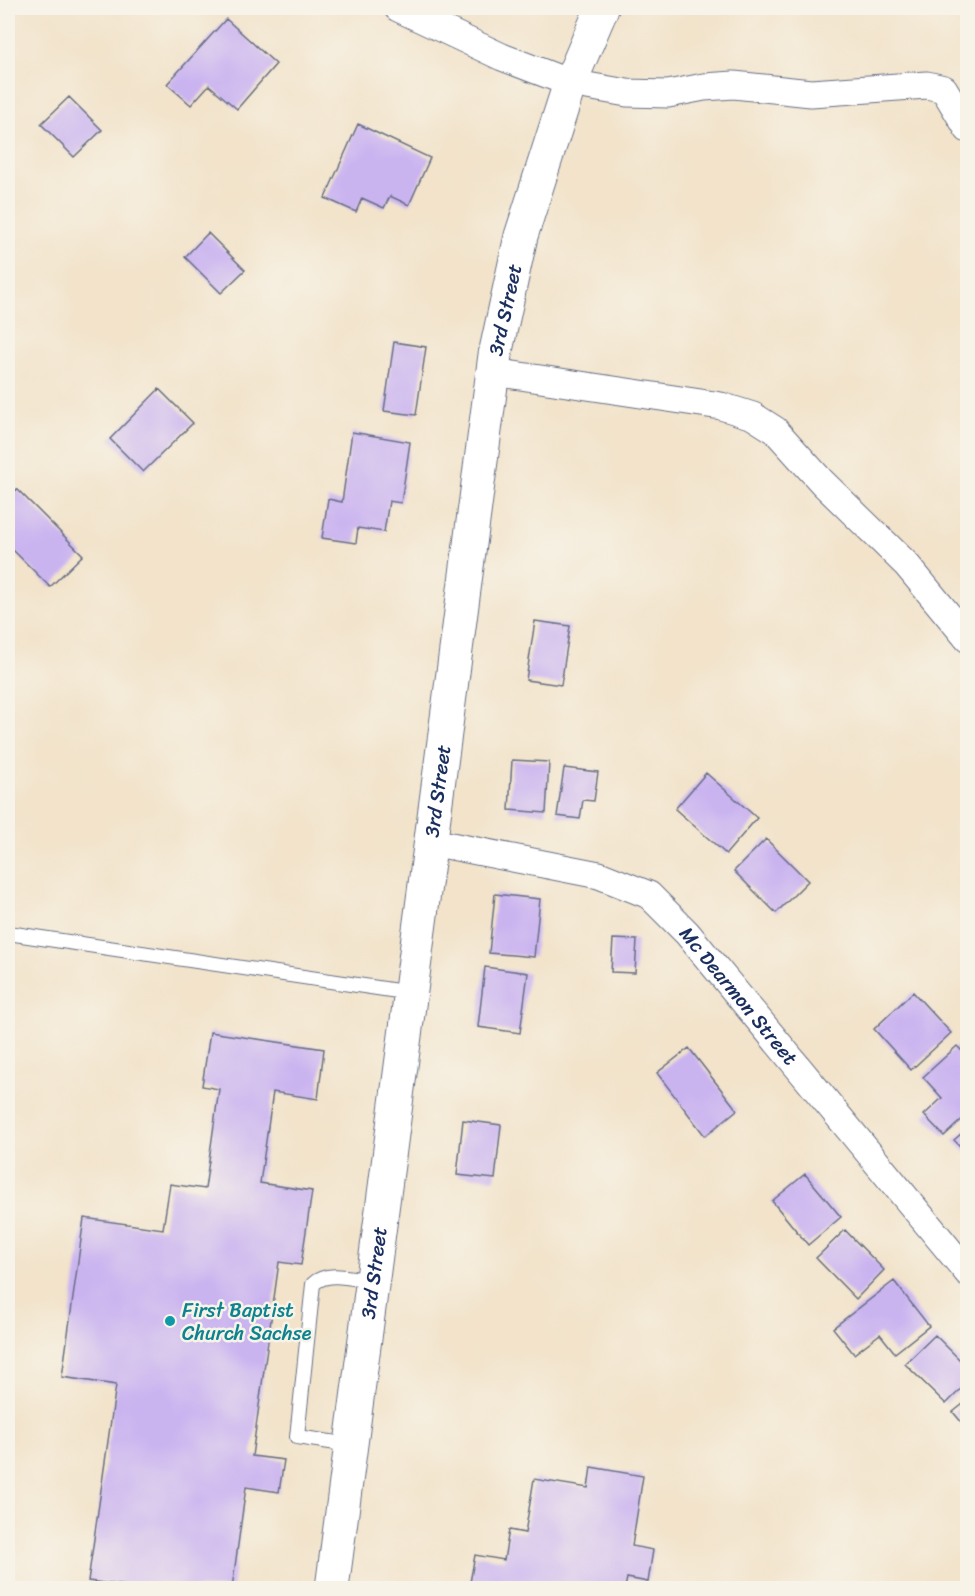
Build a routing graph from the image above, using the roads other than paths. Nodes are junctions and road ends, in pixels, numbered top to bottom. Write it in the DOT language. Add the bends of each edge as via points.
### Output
graph roads {
  1 [pos="398,8"];
  2 [pos="602,8"];
  3 [pos="570,83"];
  4 [pos="968,129"];
  5 [pos="493,372"];
  6 [pos="968,639"];
  7 [pos="431,842"];
  8 [pos="8,933"];
  9 [pos="411,993"];
  10 [pos="968,1273"];
  11 [pos="372,1281"];
  12 [pos="350,1445"];
  13 [pos="332,1588"];
  1 -- 3 [label="street" via="502,57"];
  2 -- 3 [label="street, 3rd Street"];
  3 -- 4 [label="street" via="627,93 668,94 734,85 811,93 927,85 944,89"];
  3 -- 5 [label="street, 3rd Street" via="521,236"];
  5 -- 6 [label="street" via="721,406 753,416 775,430 906,564"];
  5 -- 7 [label="street, 3rd Street"];
  7 -- 9 [label="street, 3rd Street"];
  7 -- 10 [label="street, Mc Dearmon Street" via="599,875 649,895 687,933"];
  8 -- 9 [label="lane"];
  9 -- 11 [label="street, 3rd Street"];
  11 -- 12 [label="street, 3rd Street"];
  11 -- 12 [label="lane" via="333,1276 320,1277 313,1284 297,1437"];
  12 -- 13 [label="street, 3rd Street"];
}
